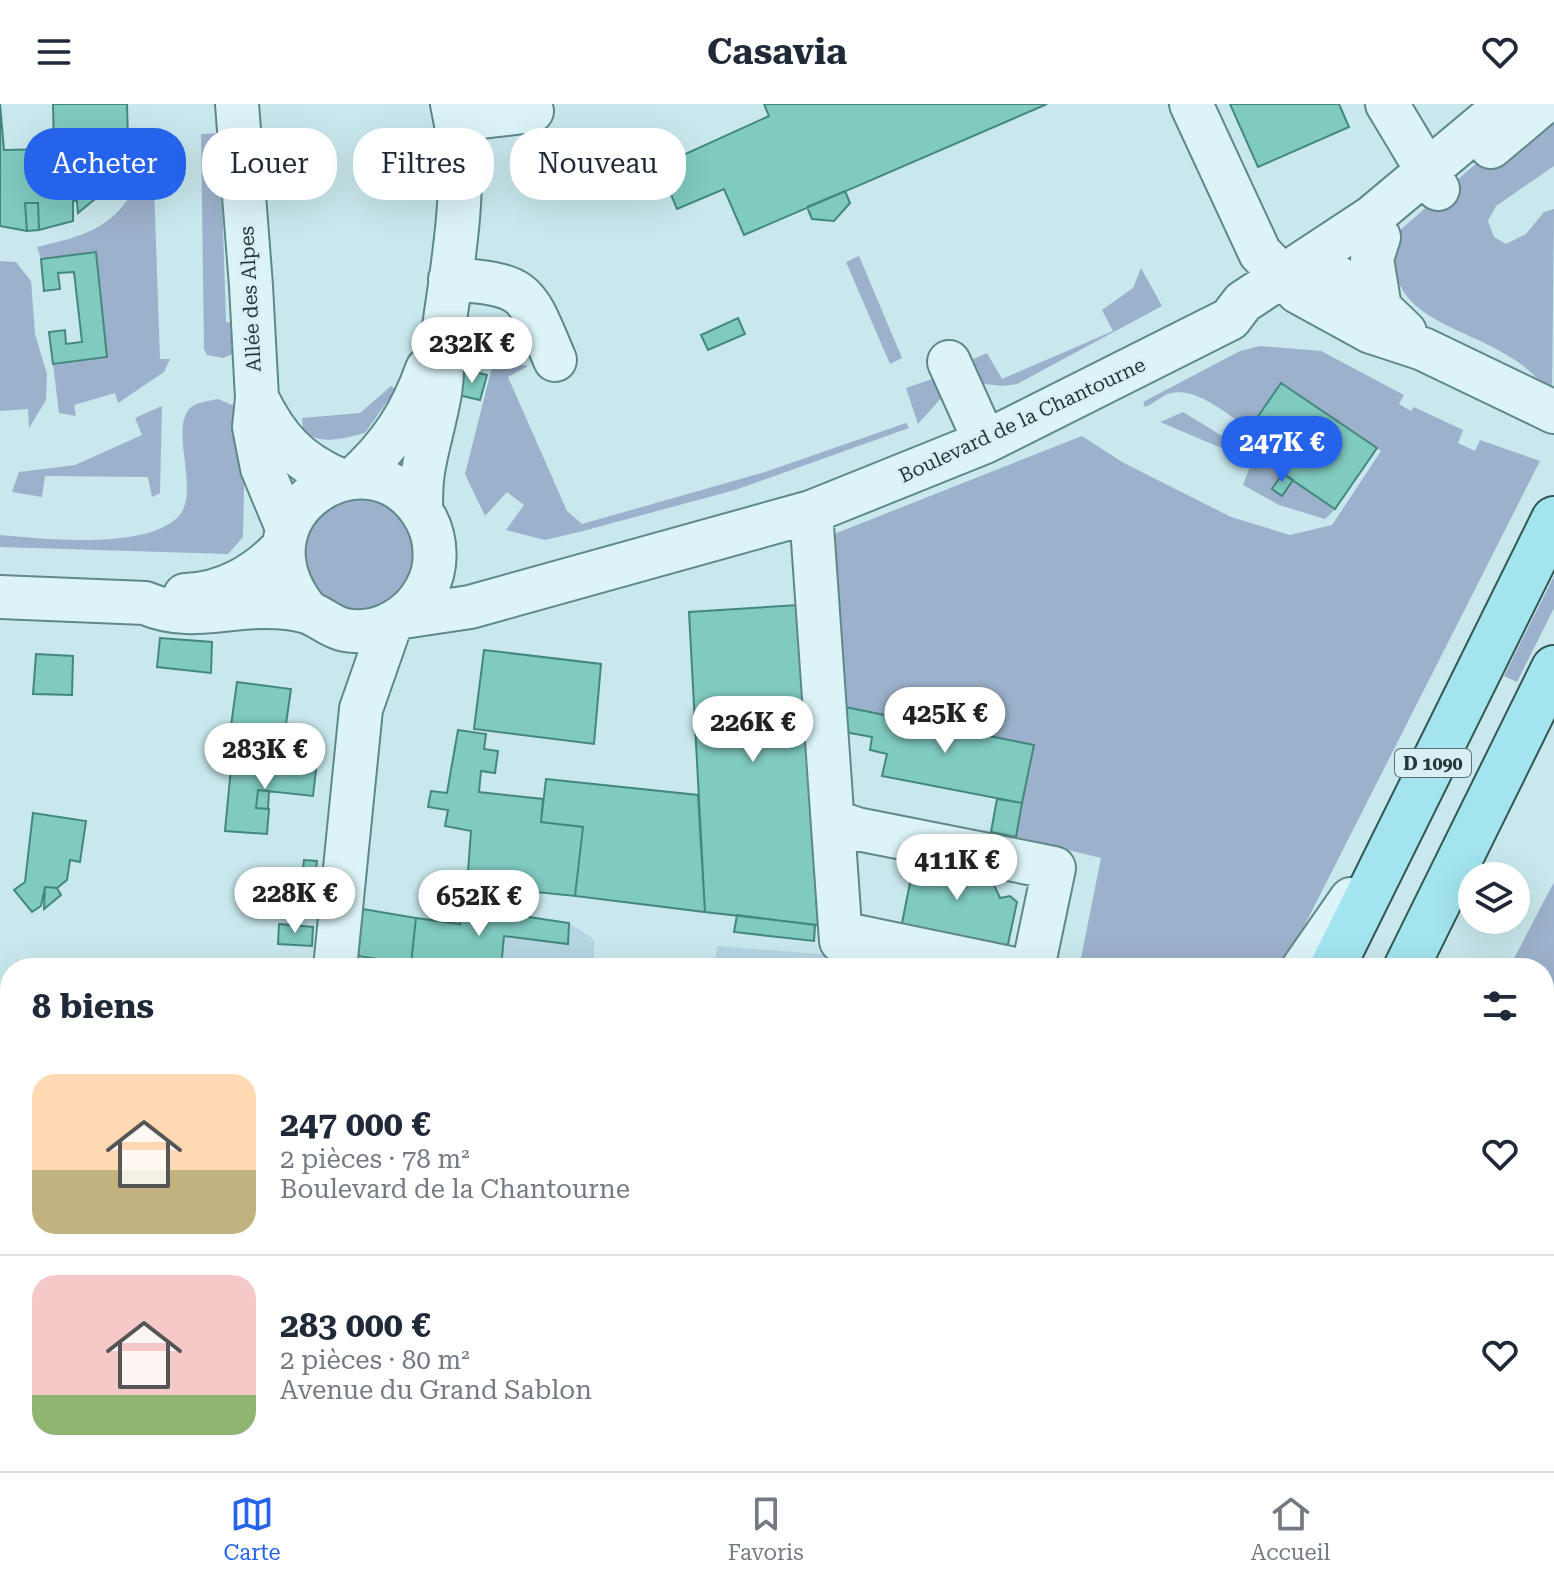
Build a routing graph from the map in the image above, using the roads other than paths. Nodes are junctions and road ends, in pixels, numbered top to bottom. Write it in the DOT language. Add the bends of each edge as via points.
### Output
graph roads {
  1 [pos="237,104"];
  2 [pos="1191,104"];
  3 [pos="1387,104"];
  4 [pos="1507,104"];
  5 [pos="1542,104"];
  6 [pos="532,111"];
  7 [pos="454,112"];
  8 [pos="1433,180"];
  9 [pos="1379,237"];
  10 [pos="450,279"];
  11 [pos="1304,279"];
  12 [pos="1380,308"];
  13 [pos="441,349"];
  14 [pos="1423,349"];
  15 [pos="555,360"];
  16 [pos="949,362"];
  17 [pos="257,398"];
  18 [pos="1554,412"];
  19 [pos="985,442"];
  20 [pos="348,479"];
  21 [pos="421,510"];
  22 [pos="811,512"];
  23 [pos="1554,519"];
  24 [pos="284,538"];
  25 [pos="434,564"];
  26 [pos="533,588"];
  27 [pos="0,597"];
  28 [pos="145,603"];
  29 [pos="319,618"];
  30 [pos="397,620"];
  31 [pos="1554,668"];
  32 [pos="1554,689"];
  33 [pos="361,709"];
  34 [pos="833,821"];
  35 [pos="1404,823"];
  36 [pos="1460,858"];
  37 [pos="336,958"];
  38 [pos="955,958"];
  39 [pos="1035,958"];
  40 [pos="1310,958"];
  41 [pos="1337,958"];
  42 [pos="1411,958"];
  1 -- 17 [label="street, Allée des Alpes"];
  2 -- 11 [label="street" via="1231,212 1267,264"];
  3 -- 8 [label="street"];
  4 -- 8 [label="street, Boulevard de la Chantourne"];
  5 -- 8 [label="street, Boulevard de la Chantourne"];
  6 -- 7 [label="street"];
  7 -- 10 [label="street" via="459,210"];
  8 -- 9 [label="street, Boulevard de la Chantourne"];
  8 -- 11 [label="street, Boulevard de la Chantourne" via="1372,217"];
  9 -- 11 [label="street, Boulevard de la Chantourne"];
  9 -- 12 [label="street" via="1372,259"];
  10 -- 13 [label="street"];
  10 -- 15 [label="street" via="506,285 522,295"];
  11 -- 12 [label="street"];
  11 -- 14 [label="street" via="1371,332"];
  11 -- 19 [label="street, Boulevard de la Chantourne" via="1243,302 1230,319"];
  12 -- 14 [label="street"];
  13 -- 20 [label="street" via="399,431 385,450"];
  13 -- 21 [label="street" via="444,368 423,469"];
  14 -- 18 [label="street"];
  16 -- 19 [label="street"];
  17 -- 20 [label="street, Allée des Alpes" via="276,436 302,462"];
  17 -- 24 [label="street, Allée des Alpes" via="258,455"];
  19 -- 22 [label="street, Boulevard de la Chantourne"];
  20 -- 21 [label="street" via="370,479 399,489"];
  20 -- 24 [label="street" via="313,493 293,514"];
  21 -- 25 [label="street" via="430,527"];
  22 -- 26 [label="street, Boulevard de la Chantourne"];
  22 -- 34 [label="street"];
  23 -- 35 [label="main road, D 1090"];
  24 -- 28 [label="street" via="266,565 219,591"];
  24 -- 29 [label="street" via="288,583"];
  25 -- 26 [label="street, Boulevard de la Chantourne" via="461,583"];
  25 -- 30 [label="street" via="428,586"];
  26 -- 30 [label="street, Boulevard de la Chantourne" via="470,607"];
  27 -- 28 [label="street"];
  28 -- 29 [label="street" via="166,612 201,615 263,607"];
  29 -- 30 [label="street" via="366,631"];
  29 -- 33 [label="street" via="354,675"];
  30 -- 33 [label="street"];
  31 -- 36 [label="main road, D 1090"];
  32 -- 36 [label="main road"];
  33 -- 37 [label="street"];
  34 -- 38 [label="street" via="841,937"];
  34 -- 39 [label="street" via="1054,868"];
  35 -- 40 [label="street"];
  35 -- 41 [label="main road, D 1090"];
  36 -- 42 [label="main road, D 1090"];
}
